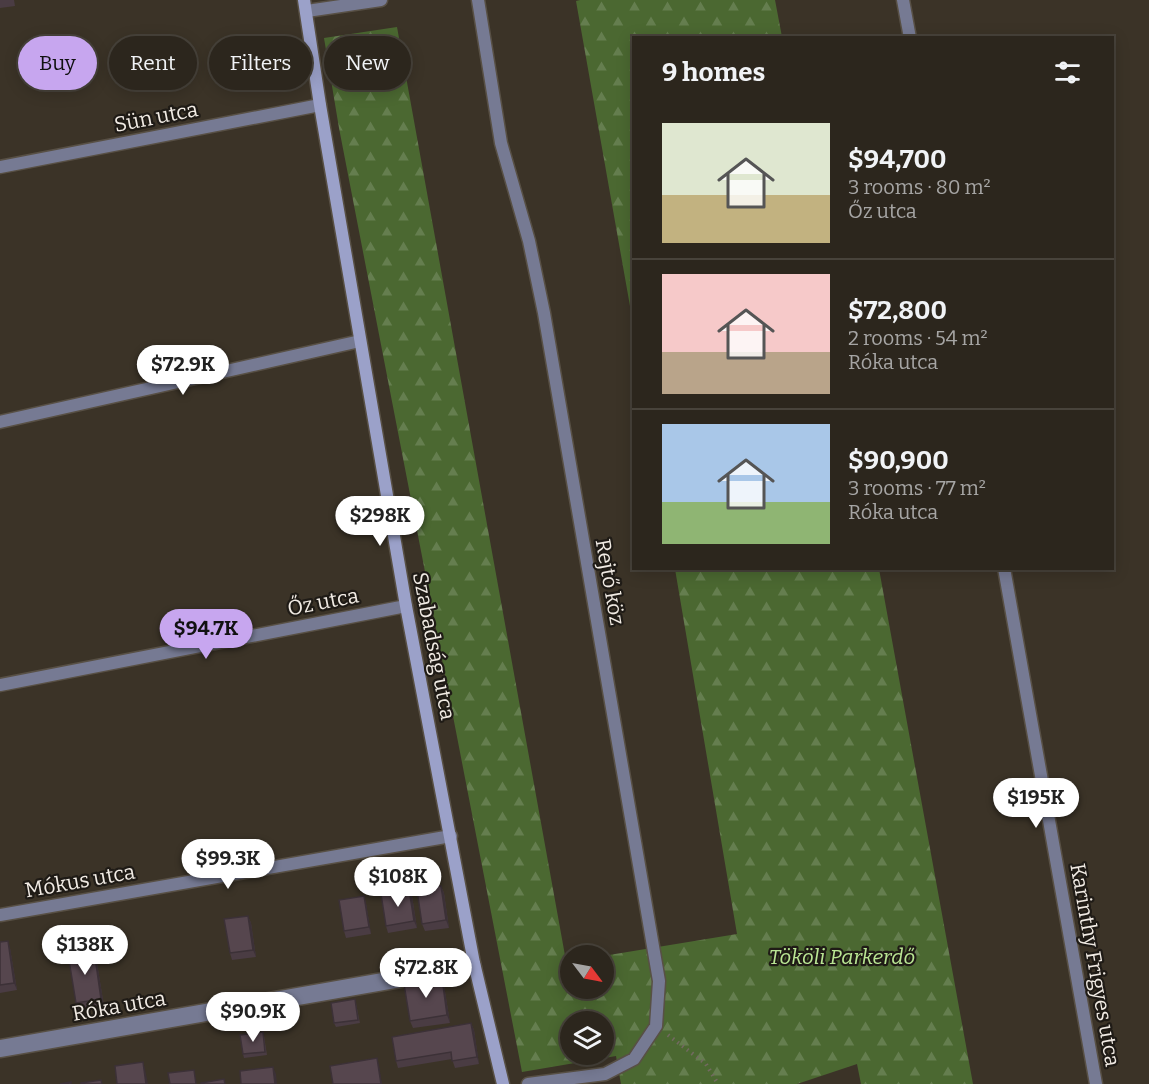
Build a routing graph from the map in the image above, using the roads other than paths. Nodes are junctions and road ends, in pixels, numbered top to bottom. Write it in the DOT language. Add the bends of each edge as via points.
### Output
graph roads {
  1 [pos="381,0"];
  2 [pos="478,0"];
  3 [pos="903,0"];
  4 [pos="306,5"];
  5 [pos="910,36"];
  6 [pos="320,105"];
  7 [pos="0,167"];
  8 [pos="360,341"];
  9 [pos="0,422"];
  10 [pos="1004,570"];
  11 [pos="406,606"];
  12 [pos="0,685"];
  13 [pos="451,836"];
  14 [pos="0,915"];
  15 [pos="474,963"];
  16 [pos="0,1046"];
  17 [pos="0,1051"];
  18 [pos="503,1084"];
  19 [pos="528,1084"];
  20 [pos="1096,1084"];
  1 -- 4 [label="street"];
  2 -- 19 [label="street, Rejtő köz" via="501,143 529,241 544,313 659,981 656,1026 634,1059 605,1074"];
  3 -- 5 [label="street"];
  4 -- 6 [label="street, Szabadság utca"];
  6 -- 7 [label="street, Sün utca"];
  6 -- 8 [label="street, Szabadság utca"];
  8 -- 9 [label="street"];
  8 -- 11 [label="street, Szabadság utca"];
  10 -- 20 [label="street, Karinthy Frigyes utca"];
  11 -- 12 [label="street, Őz utca"];
  11 -- 13 [label="street, Szabadság utca"];
  13 -- 14 [label="street, Mókus utca"];
  13 -- 15 [label="street, Szabadság utca"];
  15 -- 16 [label="street, Róka utca"];
  15 -- 17 [label="street, Róka utca" via="475,968"];
  15 -- 18 [label="street, Szabadság utca"];
}
